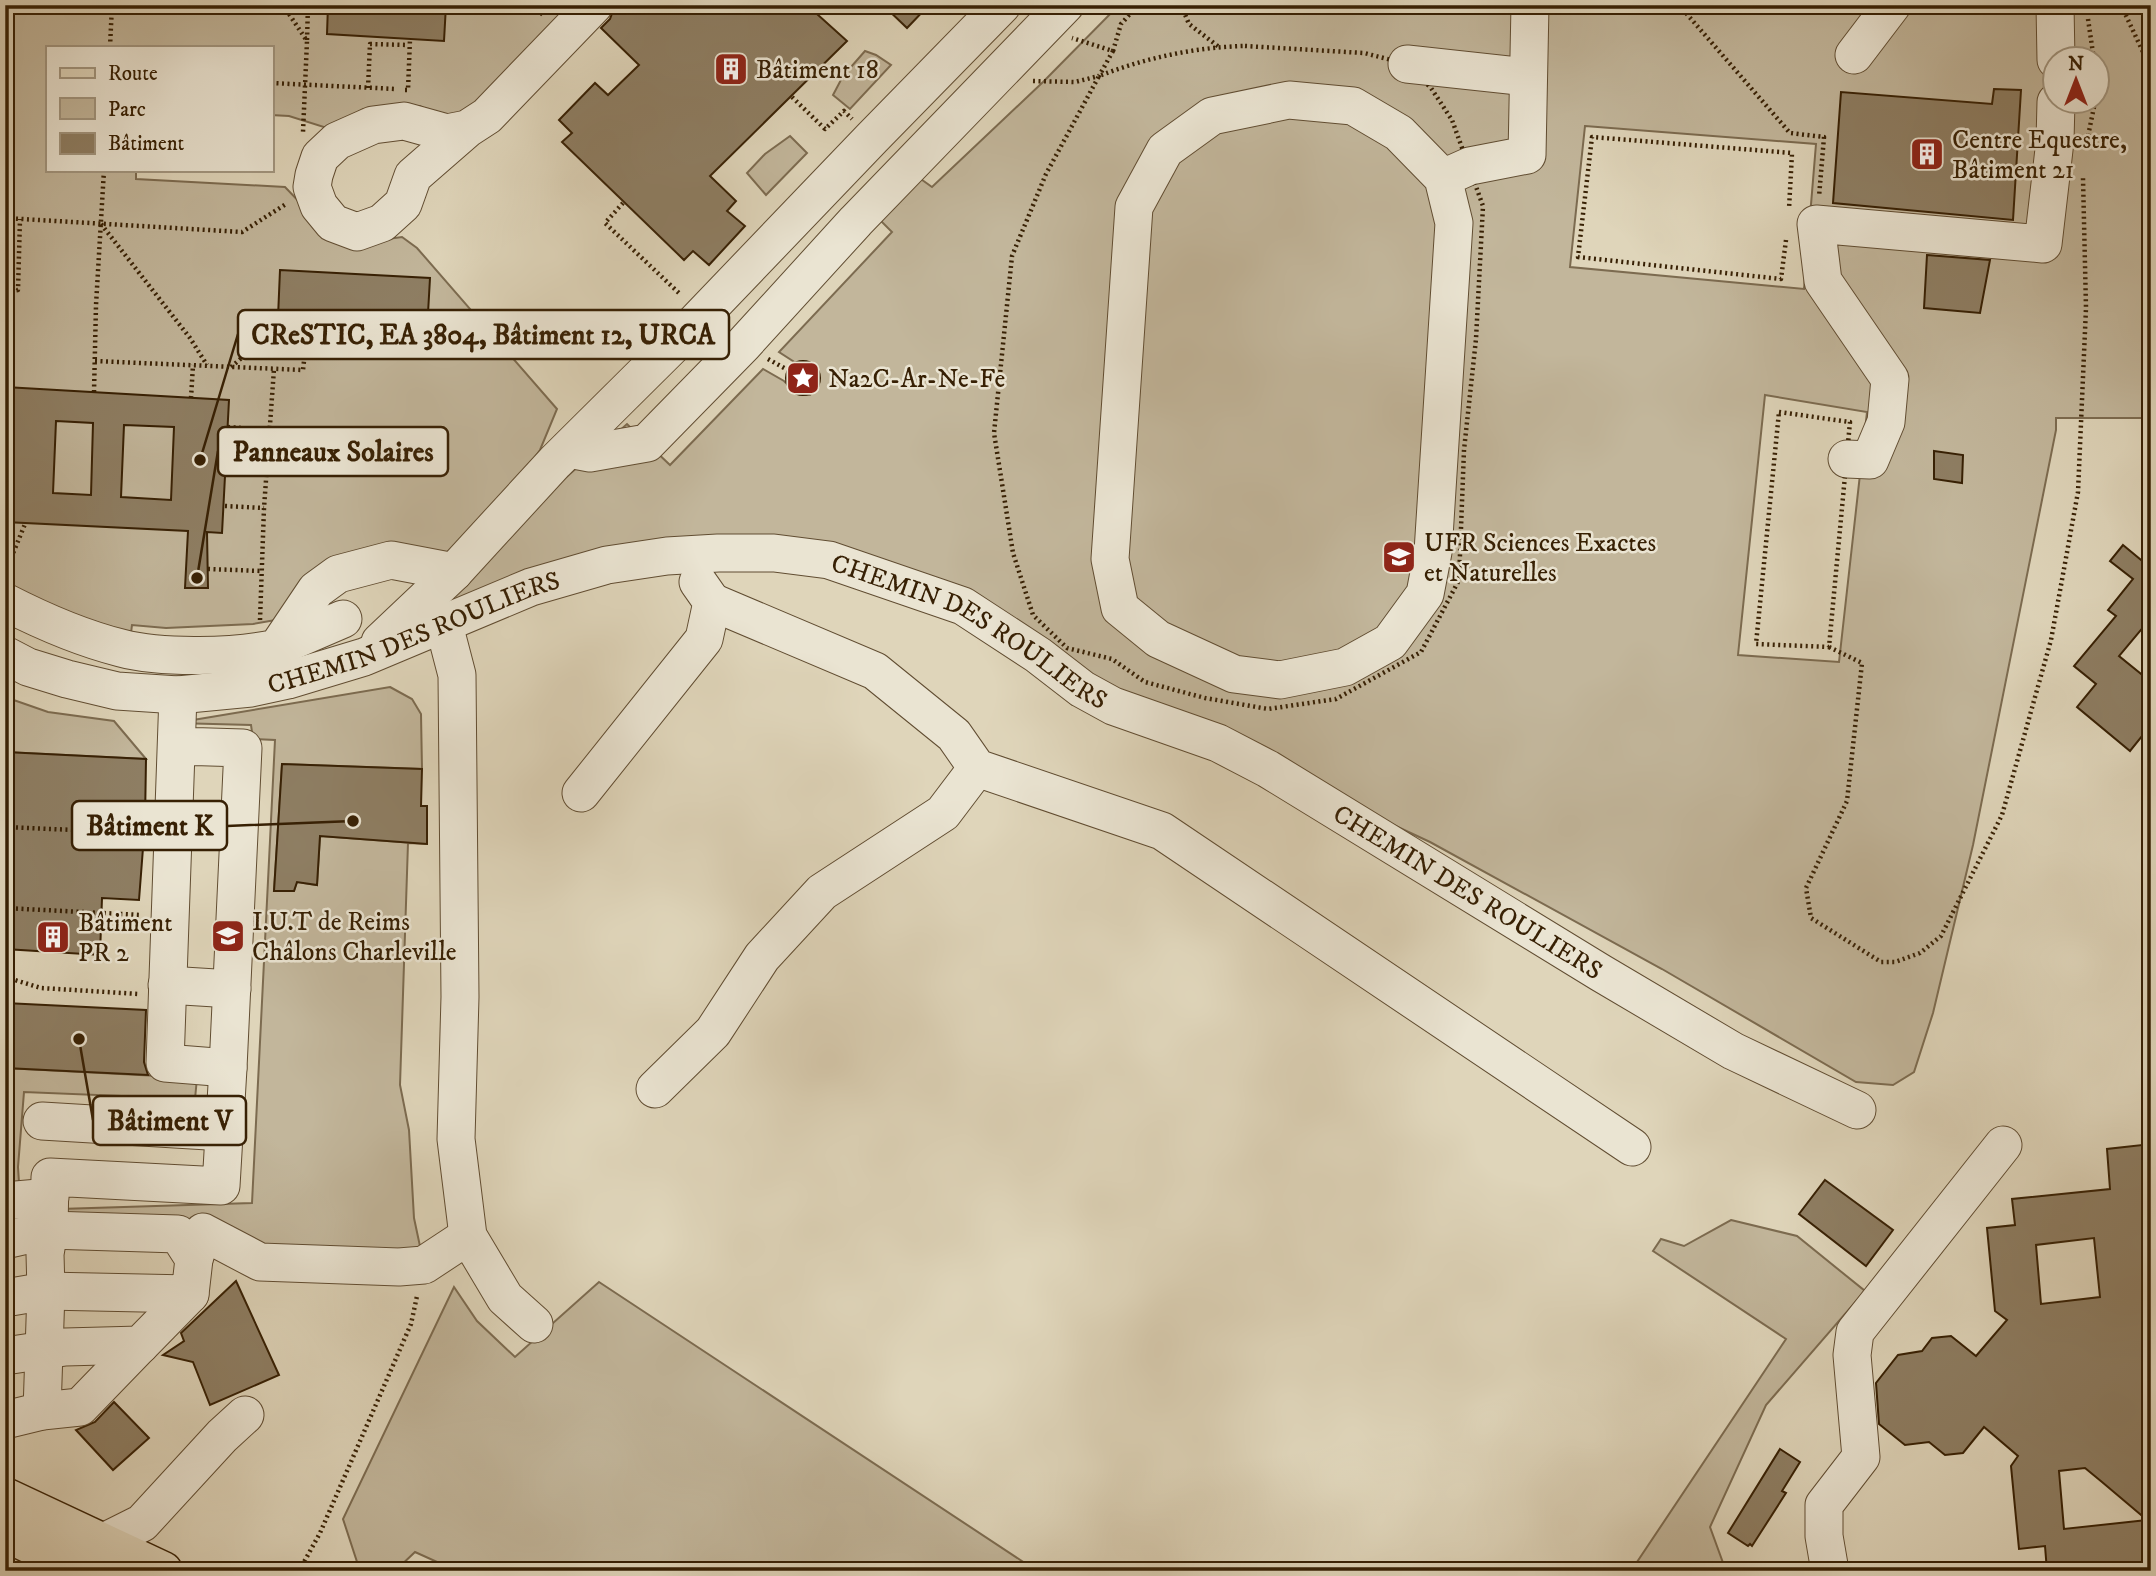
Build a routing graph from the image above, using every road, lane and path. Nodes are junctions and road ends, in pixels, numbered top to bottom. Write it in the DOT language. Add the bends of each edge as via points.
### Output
graph roads {
  1 [pos="112,5"];
  2 [pos="282,5"];
  3 [pos="308,5"];
  4 [pos="594,5"];
  5 [pos="1002,5"];
  6 [pos="1138,5"];
  7 [pos="1181,5"];
  8 [pos="1530,5"];
  9 [pos="1679,5"];
  10 [pos="1892,5"];
  11 [pos="2054,5"];
  12 [pos="2086,5"];
  13 [pos="2121,5"];
  14 [pos="1053,17"];
  15 [pos="410,39"];
  16 [pos="307,41"];
  17 [pos="408,45"];
  18 [pos="110,46"];
  19 [pos="2055,46"];
  20 [pos="2092,46"];
  21 [pos="1219,47"];
  22 [pos="1113,51"];
  23 [pos="1854,55"];
  24 [pos="1407,64"];
  25 [pos="2151,69"];
  26 [pos="1099,76"];
  27 [pos="1528,77"];
  28 [pos="1074,82"];
  29 [pos="273,83"];
  30 [pos="306,86"];
  31 [pos="368,88"];
  32 [pos="792,97"];
  33 [pos="2056,116"];
  34 [pos="2092,116"];
  35 [pos="467,129"];
  36 [pos="825,129"];
  37 [pos="302,139"];
  38 [pos="2085,152"];
  39 [pos="2083,165"];
  40 [pos="104,172"];
  41 [pos="1456,172"];
  42 [pos="312,187"];
  43 [pos="623,203"];
  44 [pos="5,218"];
  45 [pos="20,219"];
  46 [pos="1802,221"];
  47 [pos="101,224"];
  48 [pos="11,291"];
  49 [pos="702,315"];
  50 [pos="306,343"];
  51 [pos="305,352"];
  52 [pos="94,360"];
  53 [pos="193,365"];
  54 [pos="207,366"];
  55 [pos="230,368"];
  56 [pos="274,369"];
  57 [pos="94,392"];
  58 [pos="191,397"];
  59 [pos="228,427"];
  60 [pos="269,430"];
  61 [pos="569,449"];
  62 [pos="1847,459"];
  63 [pos="225,506"];
  64 [pos="264,508"];
  65 [pos="25,524"];
  66 [pos="695,554"];
  67 [pos="208,569"];
  68 [pos="261,571"];
  69 [pos="454,572"];
  70 [pos="5,573"];
  71 [pos="712,601"];
  72 [pos="5,602"];
  73 [pos="343,619"];
  74 [pos="444,625"];
  75 [pos="1829,647"];
  76 [pos="268,650"];
  77 [pos="5,655"];
  78 [pos="364,657"];
  79 [pos="178,695"];
  80 [pos="178,746"];
  81 [pos="977,768"];
  82 [pos="581,793"];
  83 [pos="5,827"];
  84 [pos="173,835"];
  85 [pos="5,908"];
  86 [pos="171,917"];
  87 [pos="5,977"];
  88 [pos="232,989"];
  89 [pos="167,990"];
  90 [pos="228,1068"];
  91 [pos="655,1089"];
  92 [pos="1857,1110"];
  93 [pos="42,1121"];
  94 [pos="225,1132"];
  95 [pos="2003,1146"];
  96 [pos="1632,1147"];
  97 [pos="5,1175"];
  98 [pos="5,1201"];
  99 [pos="49,1201"];
  100 [pos="468,1236"];
  101 [pos="5,1240"];
  102 [pos="424,1265"];
  103 [pos="192,1276"];
  104 [pos="46,1291"];
  105 [pos="5,1298"];
  106 [pos="534,1324"];
  107 [pos="140,1345"];
  108 [pos="45,1349"];
  109 [pos="5,1356"];
  110 [pos="42,1412"];
  111 [pos="245,1415"];
  112 [pos="5,1420"];
  113 [pos="5,1497"];
  114 [pos="5,1532"];
  115 [pos="94,1557"];
  116 [pos="163,1571"];
  117 [pos="299,1571"];
  118 [pos="1830,1571"];
  1 -- 18 [label="path"];
  2 -- 16 [label="path"];
  3 -- 16 [label="path"];
  4 -- 35 [label="street" via="487,116"];
  5 -- 49 [label="street"];
  6 -- 22 [label="path" via="1121,24"];
  7 -- 21 [label="path" via="1189,24"];
  8 -- 27 [label="street"];
  9 -- 46 [label="path" via="1790,133 1824,137"];
  10 -- 23 [label="street"];
  11 -- 19 [label="street"];
  12 -- 20 [label="path"];
  13 -- 25 [label="path"];
  14 -- 22 [label="path"];
  14 -- 61 [label="street" via="648,443 590,453"];
  15 -- 17 [label="path"];
  16 -- 30 [label="path"];
  17 -- 31 [label="path" via="370,44"];
  17 -- 31 [label="path" via="408,90"];
  22 -- 26 [label="path"];
  24 -- 27 [label="street"];
  26 -- 28 [label="path"];
  26 -- 41 [label="path" via="1046,174 1012,256 995,433 1013,553 1033,615 1067,648 1112,659 1145,682 1268,709 1336,699 1421,652 1459,580 1483,206"];
  27 -- 41 [label="street" via="1527,155"];
  29 -- 30 [label="path"];
  30 -- 31 [label="path"];
  30 -- 37 [label="path"];
  32 -- 36 [label="path"];
  33 -- 46 [label="street" via="2043,244"];
  34 -- 38 [label="path"];
  35 -- 42 [label="street" via="447,133 404,121 373,125 337,141 320,157"];
  35 -- 42 [label="street" via="413,176 403,204 382,223 357,232 333,223 319,206"];
  39 -- 75 [label="path" via="2086,308 2078,492 2051,640 2002,815 1941,936 1920,953 1895,962 1881,962 1811,918 1807,888 1847,801 1862,663"];
  40 -- 47 [label="path"];
  41 -- 41 [label="street" via="1353,106 1289,100 1212,116 1165,150 1134,207 1110,559 1120,608 1158,639 1234,674 1280,680 1345,667 1390,642 1425,594 1433,552"];
  42 -- 47 [label="path" via="242,232"];
  43 -- 49 [label="path" via="605,223"];
  44 -- 45 [label="path"];
  45 -- 47 [label="path"];
  45 -- 48 [label="path" via="18,290"];
  46 -- 46 [label="path" via="1792,153 1592,137 1578,257 1781,279"];
  46 -- 62 [label="street" via="1823,281 1890,379 1886,422 1870,460"];
  47 -- 52 [label="path"];
  47 -- 54 [label="path"];
  49 -- 61 [label="street"];
  50 -- 51 [label="path"];
  51 -- 55 [label="path" via="252,349"];
  51 -- 56 [label="path" via="303,370"];
  52 -- 53 [label="path"];
  52 -- 57 [label="path"];
  53 -- 54 [label="path"];
  53 -- 58 [label="path"];
  54 -- 55 [label="path"];
  55 -- 56 [label="path"];
  56 -- 60 [label="path"];
  59 -- 60 [label="path"];
  60 -- 64 [label="path"];
  61 -- 69 [label="street"];
  62 -- 75 [label="path"];
  62 -- 75 [label="path" via="1850,422 1779,412 1756,644"];
  63 -- 64 [label="path"];
  64 -- 68 [label="path"];
  65 -- 70 [label="path"];
  66 -- 71 [label="street" via="693,576"];
  66 -- 74 [label="street, CHEMIN DES ROULIERS" via="607,565 568,576"];
  66 -- 92 [label="street, CHEMIN DES ROULIERS" via="774,553 829,560 963,606 1082,689 1113,706 1218,743 1268,769 1733,1051"];
  67 -- 68 [label="path"];
  68 -- 76 [label="path"];
  69 -- 76 [label="street" via="391,561 338,574 316,590"];
  69 -- 78 [label="street"];
  71 -- 81 [label="street" via="875,671 954,734"];
  71 -- 82 [label="street" via="704,639"];
  72 -- 76 [label="street" via="33,617 122,648 197,654"];
  73 -- 76 [label="street"];
  74 -- 78 [label="street, CHEMIN DES ROULIERS"];
  74 -- 100 [label="street" via="457,675 460,997 456,1139"];
  77 -- 79 [label="street, CHEMIN DES ROULIERS" via="29,667 117,691"];
  78 -- 79 [label="street, CHEMIN DES ROULIERS" via="251,688"];
  79 -- 80 [label="street"];
  80 -- 84 [label="street"];
  80 -- 88 [label="street" via="243,748"];
  81 -- 91 [label="street" via="943,813 822,892 762,957 712,1032"];
  81 -- 96 [label="street" via="1162,831"];
  83 -- 84 [label="path"];
  84 -- 86 [label="street"];
  85 -- 86 [label="path"];
  86 -- 89 [label="street"];
  87 -- 89 [label="path" via="41,988"];
  88 -- 89 [label="street"];
  88 -- 90 [label="street"];
  89 -- 90 [label="street" via="165,1063"];
  90 -- 94 [label="street"];
  93 -- 94 [label="street"];
  94 -- 99 [label="street" via="221,1186"];
  95 -- 118 [label="street" via="1855,1332 1852,1355 1861,1457 1824,1505"];
  97 -- 99 [label="street"];
  98 -- 99 [label="street"];
  99 -- 101 [label="street"];
  99 -- 103 [label="street" via="178,1234"];
  99 -- 104 [label="street"];
  100 -- 102 [label="street"];
  100 -- 106 [label="street" via="505,1298"];
  102 -- 103 [label="street" via="260,1262 203,1232"];
  102 -- 117 [label="path" via="411,1324"];
  103 -- 104 [label="street"];
  103 -- 107 [label="street"];
  104 -- 105 [label="street"];
  104 -- 108 [label="street"];
  107 -- 108 [label="street"];
  107 -- 110 [label="street" via="80,1407"];
  108 -- 109 [label="street"];
  108 -- 110 [label="street"];
  110 -- 112 [label="street"];
  111 -- 115 [label="street" via="142,1523"];
  113 -- 115 [label="main road"];
  114 -- 115 [label="main road"];
  115 -- 116 [label="main road"];
}
